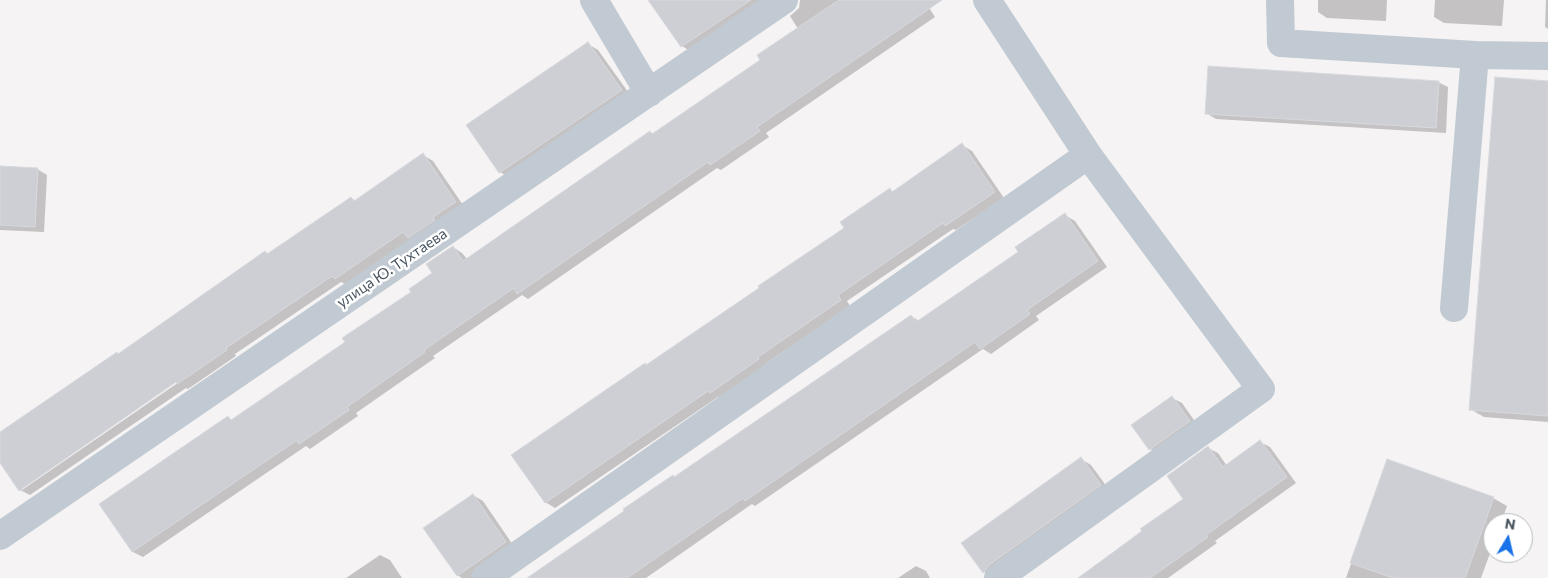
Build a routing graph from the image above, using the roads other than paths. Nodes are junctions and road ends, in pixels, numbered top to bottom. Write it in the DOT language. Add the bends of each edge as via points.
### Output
graph roads {
  1 [pos="594,0"];
  2 [pos="784,0"];
  3 [pos="987,0"];
  4 [pos="1280,0"];
  5 [pos="1475,54"];
  6 [pos="1548,56"];
  7 [pos="649,93"];
  8 [pos="1088,155"];
  9 [pos="1454,308"];
  10 [pos="0,536"];
  11 [pos="485,578"];
  12 [pos="998,578"];
  1 -- 7 [label="street"];
  2 -- 7 [label="street, улица Ю. Тухтаева"];
  3 -- 8 [label="street"];
  4 -- 5 [label="street" via="1280,43"];
  5 -- 6 [label="street"];
  5 -- 9 [label="street"];
  7 -- 10 [label="street, улица Ю. Тухтаева"];
  8 -- 11 [label="street"];
  8 -- 12 [label="street" via="1261,389"];
}
